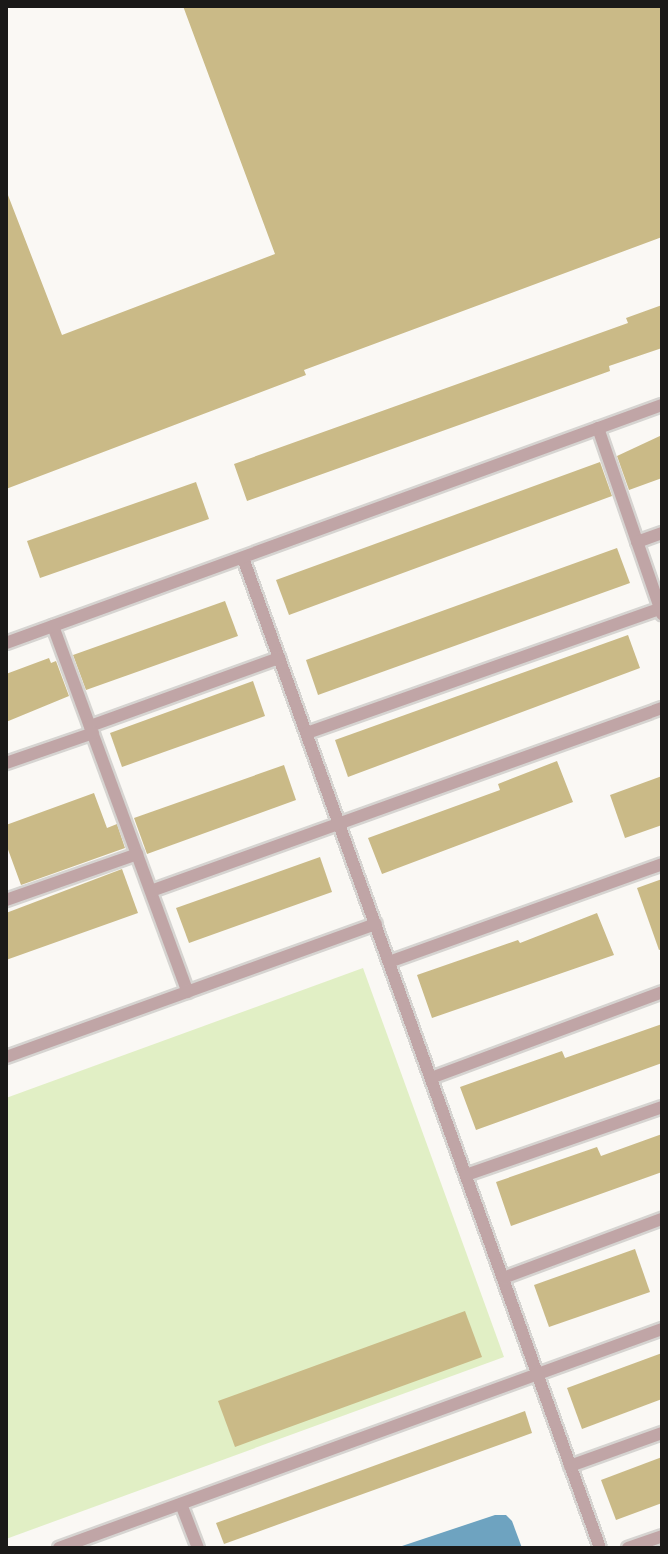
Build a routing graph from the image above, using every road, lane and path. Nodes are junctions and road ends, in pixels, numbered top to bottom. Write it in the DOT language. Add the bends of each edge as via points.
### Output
graph roads {
  1 [pos="662,405"];
  2 [pos="598,428"];
  3 [pos="662,533"];
  4 [pos="637,542"];
  5 [pos="243,558"];
  6 [pos="661,612"];
  7 [pos="53,626"];
  8 [pos="6,643"];
  9 [pos="279,658"];
  10 [pos="662,708"];
  11 [pos="91,729"];
  12 [pos="307,733"];
  13 [pos="6,763"];
  14 [pos="339,824"];
  15 [pos="137,854"];
  16 [pos="662,864"];
  17 [pos="151,891"];
  18 [pos="6,900"];
  19 [pos="376,924"];
  20 [pos="389,962"];
  21 [pos="188,992"];
  22 [pos="662,992"];
  23 [pos="6,1057"];
  24 [pos="431,1078"];
  25 [pos="662,1107"];
  26 [pos="466,1175"];
  27 [pos="662,1219"];
  28 [pos="503,1278"];
  29 [pos="662,1329"];
  30 [pos="538,1374"];
  31 [pos="662,1433"];
  32 [pos="570,1466"];
  33 [pos="181,1504"];
  34 [pos="662,1536"];
  35 [pos="59,1548"];
  36 [pos="198,1548"];
  37 [pos="600,1548"];
  38 [pos="628,1548"];
  1 -- 2 [label="lane"];
  2 -- 4 [label="lane"];
  2 -- 5 [label="lane"];
  3 -- 4 [label="lane"];
  4 -- 6 [label="lane"];
  5 -- 7 [label="lane"];
  5 -- 9 [label="lane"];
  6 -- 12 [label="lane"];
  7 -- 8 [label="lane"];
  7 -- 11 [label="lane"];
  9 -- 11 [label="lane"];
  9 -- 12 [label="lane"];
  10 -- 14 [label="lane"];
  11 -- 13 [label="lane"];
  11 -- 15 [label="lane"];
  12 -- 14 [label="lane"];
  14 -- 17 [label="lane"];
  14 -- 19 [label="lane"];
  15 -- 17 [label="lane"];
  15 -- 18 [label="lane"];
  16 -- 20 [label="lane"];
  17 -- 21 [label="lane"];
  19 -- 20 [label="lane"];
  19 -- 21 [label="lane"];
  20 -- 24 [label="lane"];
  21 -- 23 [label="lane"];
  22 -- 24 [label="lane"];
  24 -- 26 [label="lane"];
  25 -- 26 [label="lane"];
  26 -- 28 [label="lane"];
  27 -- 28 [label="lane"];
  28 -- 30 [label="lane"];
  29 -- 30 [label="lane"];
  30 -- 32 [label="lane"];
  30 -- 33 [label="lane"];
  31 -- 32 [label="lane"];
  32 -- 37 [label="lane"];
  33 -- 35 [label="lane"];
  33 -- 36 [label="lane"];
  34 -- 38 [label="lane"];
}
